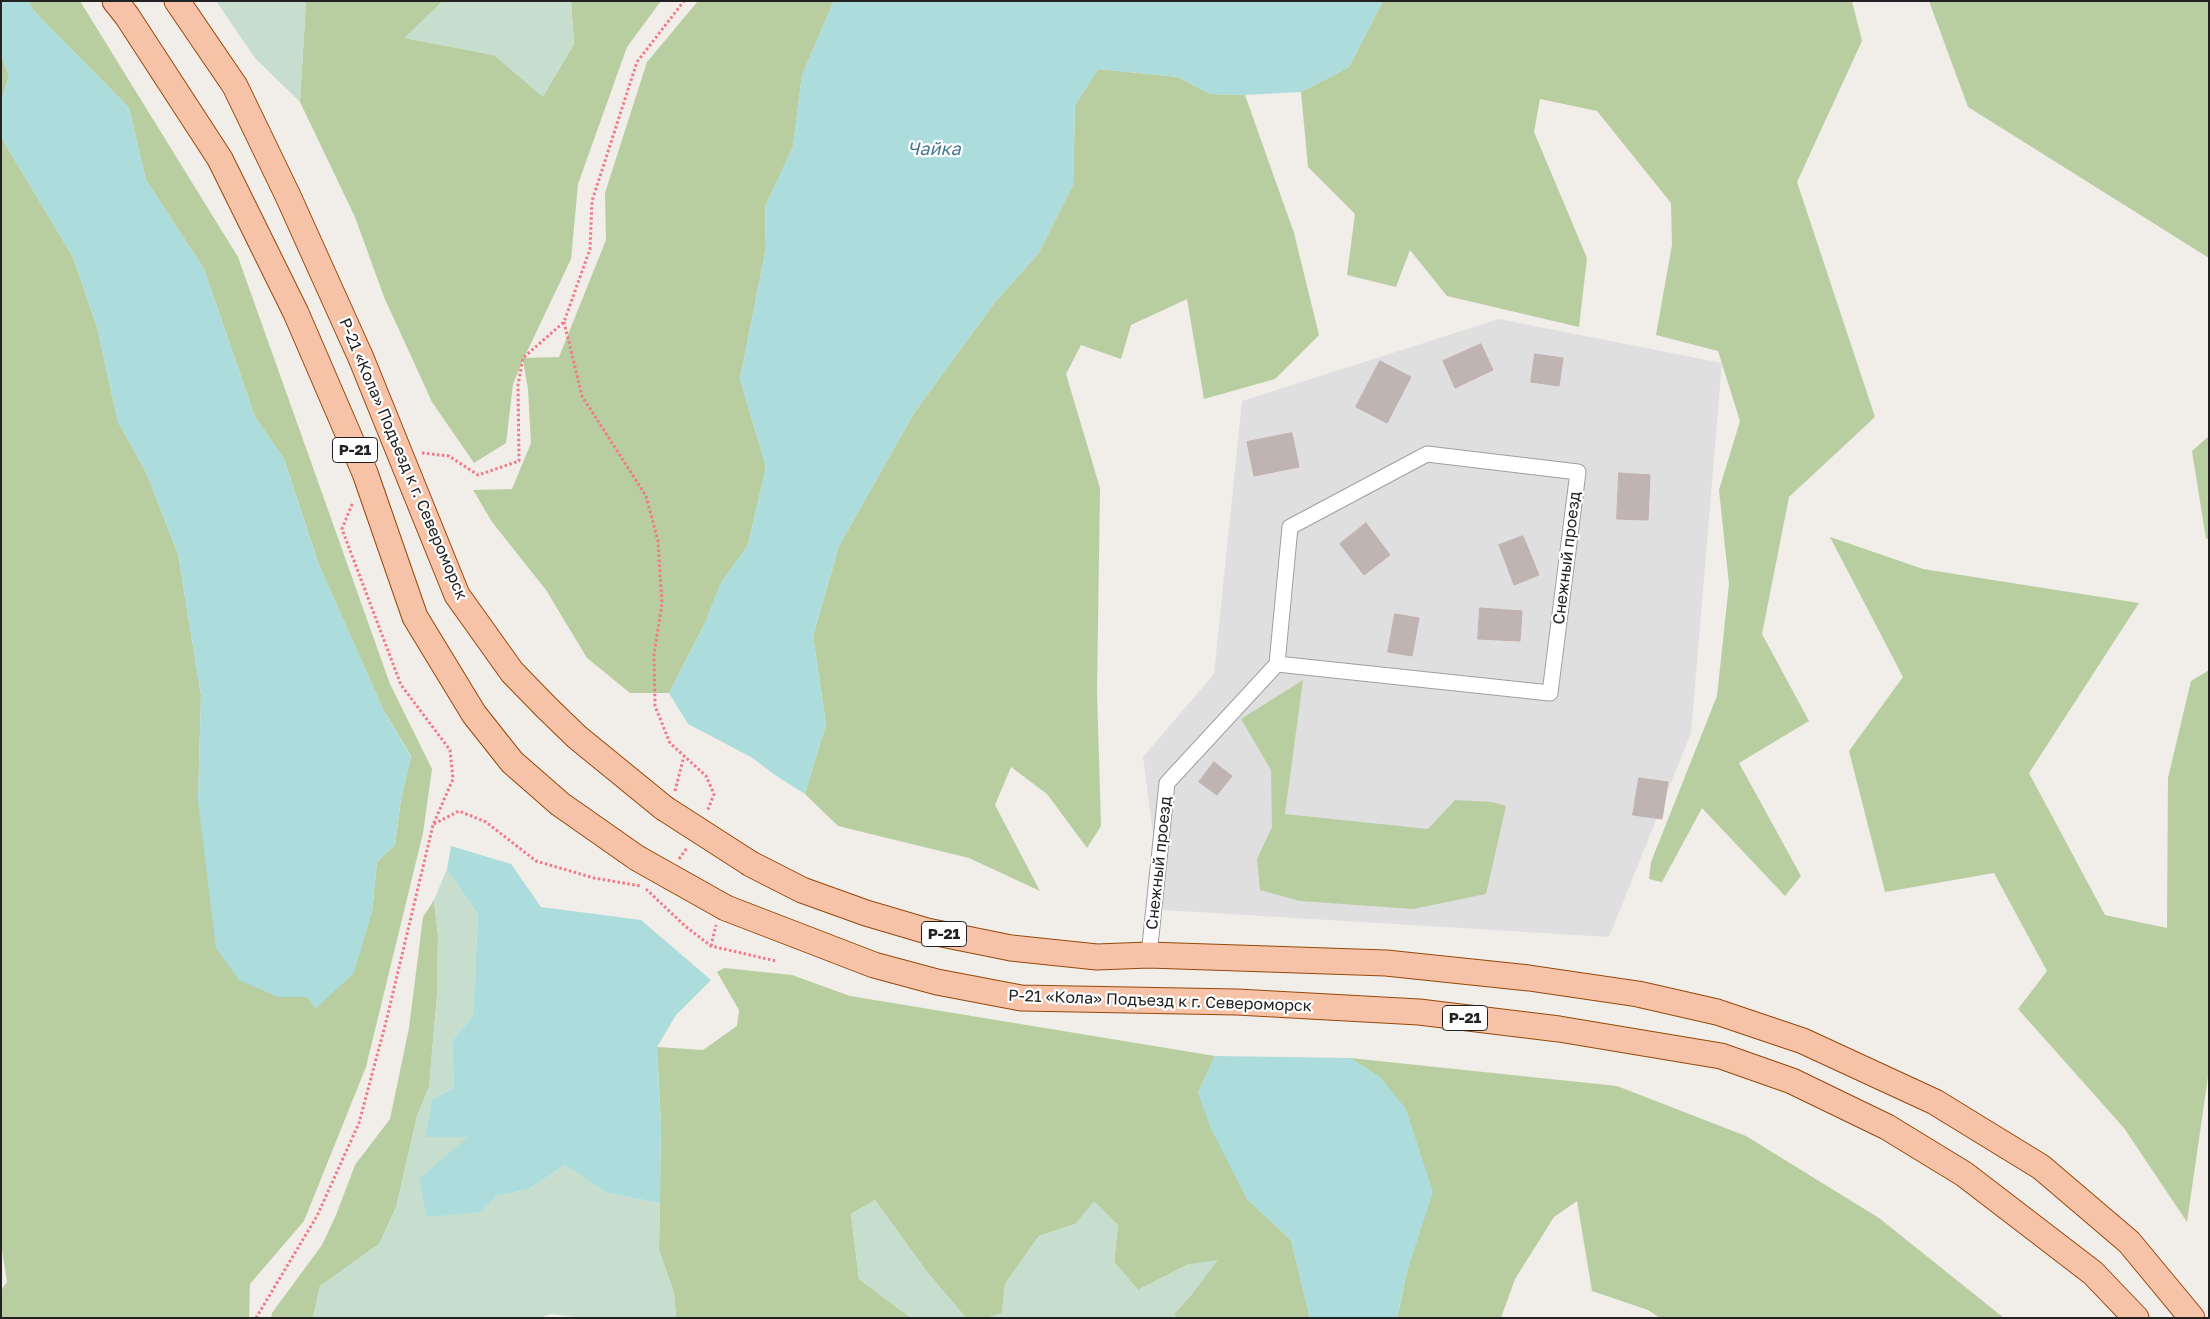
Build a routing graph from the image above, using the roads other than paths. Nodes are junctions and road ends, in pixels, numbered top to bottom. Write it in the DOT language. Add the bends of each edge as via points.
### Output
graph roads {
  1 [pos="116,1"];
  2 [pos="178,1"];
  3 [pos="1277,664"];
  4 [pos="1149,955"];
  5 [pos="2136,1318"];
  6 [pos="2192,1318"];
  1 -- 5 [label="main road, Р-21 «Кола» Подъезд к г. Североморск / Р-21, bridge" via="220,159 296,313 365,473 415,617 474,714 512,762 546,792 637,858 726,908 874,965 937,982 1021,998 1237,1002 1418,1012 1559,1029 1721,1056 1792,1081 1879,1123 1964,1174 2093,1273"];
  2 -- 4 [label="main road, Р-21 «Кола» Подъезд к г. Североморск / Р-21, bridge" via="239,95 288,196 361,358 458,595 512,672 577,737 667,810 751,864 811,893 927,930 1011,948 1097,957"];
  3 -- 3 [label="street, Снежный проезд" via="1550,694 1578,472 1427,454 1290,527"];
  3 -- 4 [label="street, Снежный проезд" via="1167,783"];
  4 -- 6 [label="main road, Р-21" via="1386,963 1529,978 1638,994 1716,1012 1803,1041 1935,1102 2041,1167 2129,1242"];
}
